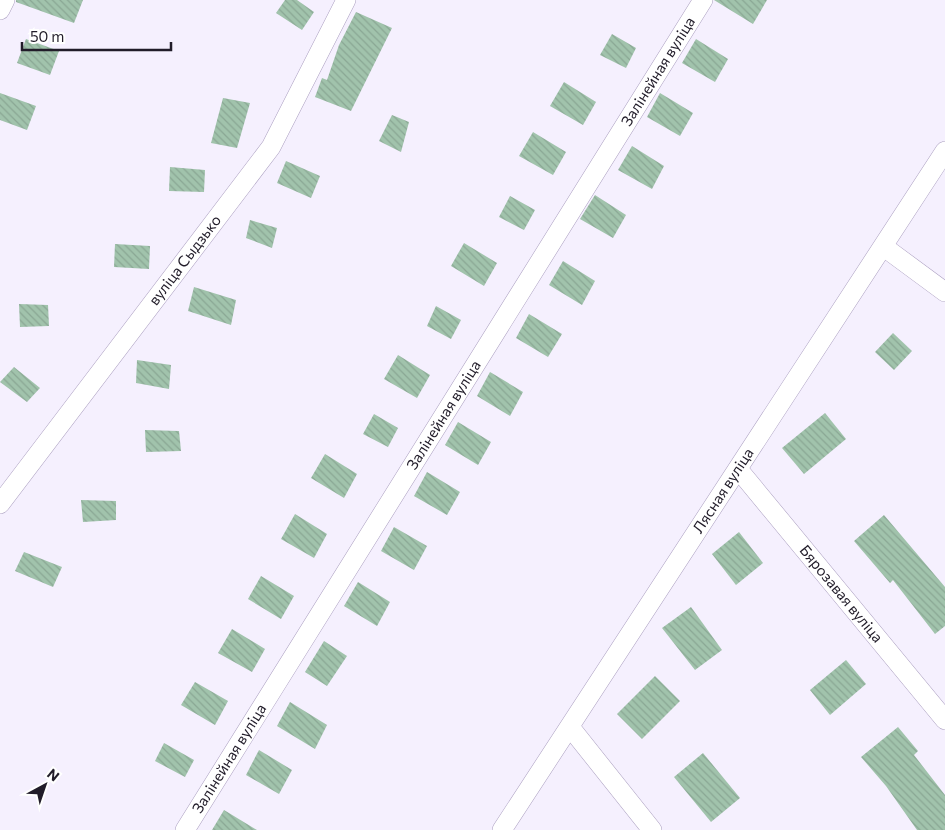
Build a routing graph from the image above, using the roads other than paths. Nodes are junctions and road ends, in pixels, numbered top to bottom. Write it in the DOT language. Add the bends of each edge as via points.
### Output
graph roads {
  1 [pos="5,0"];
  2 [pos="346,0"];
  3 [pos="703,0"];
  4 [pos="0,10"];
  5 [pos="945,152"];
  6 [pos="884,247"];
  7 [pos="945,292"];
  8 [pos="738,469"];
  9 [pos="0,504"];
  10 [pos="945,720"];
  11 [pos="570,727"];
  12 [pos="184,830"];
  13 [pos="502,830"];
  14 [pos="652,830"];
  1 -- 4 [label="street"];
  2 -- 9 [label="street, вуліца Сыдзько" via="271,147"];
  3 -- 12 [label="street, Залінейная вуліца"];
  5 -- 6 [label="street, Лясная вуліца"];
  6 -- 7 [label="street"];
  6 -- 8 [label="street, Лясная вуліца"];
  8 -- 10 [label="street, Бярозавая вуліца"];
  8 -- 11 [label="street, Лясная вуліца"];
  11 -- 13 [label="street, Лясная вуліца"];
  11 -- 14 [label="street"];
}
